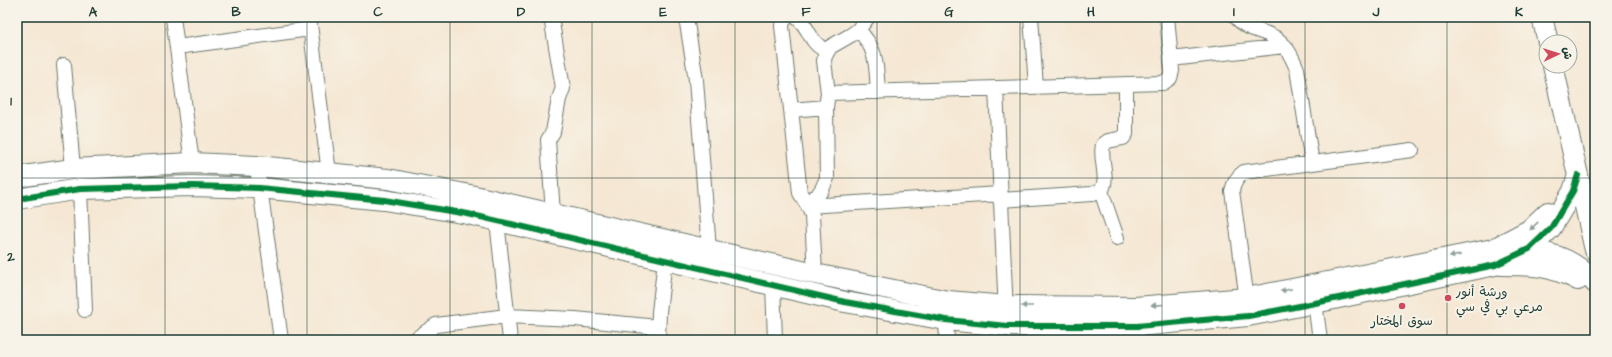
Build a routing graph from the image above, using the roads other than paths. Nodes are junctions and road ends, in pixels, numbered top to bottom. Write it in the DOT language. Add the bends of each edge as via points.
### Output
graph roads {
  1 [pos="173,17"];
  2 [pos="551,17"];
  3 [pos="686,17"];
  4 [pos="787,17"];
  5 [pos="796,17"];
  6 [pos="868,17"];
  7 [pos="1031,17"];
  8 [pos="1167,17"];
  9 [pos="1236,17"];
  10 [pos="1542,17"];
  11 [pos="310,23"];
  12 [pos="858,30"];
  13 [pos="1546,34"];
  14 [pos="1285,46"];
  15 [pos="177,47"];
  16 [pos="827,51"];
  17 [pos="1171,59"];
  18 [pos="64,65"];
  19 [pos="1555,74"];
  20 [pos="1126,84"];
  21 [pos="1036,87"];
  22 [pos="996,88"];
  23 [pos="878,92"];
  24 [pos="828,93"];
  25 [pos="826,107"];
  26 [pos="790,110"];
  27 [pos="1412,150"];
  28 [pos="192,163"];
  29 [pos="1312,163"];
  30 [pos="257,166"];
  31 [pos="1576,166"];
  32 [pos="74,169"];
  33 [pos="329,173"];
  34 [pos="17,177"];
  35 [pos="259,188"];
  36 [pos="80,190"];
  37 [pos="1101,191"];
  38 [pos="1000,197"];
  39 [pos="17,199"];
  40 [pos="807,205"];
  41 [pos="553,214"];
  42 [pos="497,221"];
  43 [pos="1117,238"];
  44 [pos="1529,249"];
  45 [pos="709,250"];
  46 [pos="1595,250"];
  47 [pos="1494,257"];
  48 [pos="665,260"];
  49 [pos="815,274"];
  50 [pos="1595,283"];
  51 [pos="773,284"];
  52 [pos="1595,293"];
  53 [pos="1314,294"];
  54 [pos="1006,306"];
  55 [pos="1248,307"];
  56 [pos="85,310"];
  57 [pos="507,316"];
  58 [pos="946,320"];
  59 [pos="1007,326"];
  60 [pos="658,333"];
  61 [pos="281,340"];
  62 [pos="414,340"];
  63 [pos="510,340"];
  64 [pos="775,340"];
  65 [pos="947,340"];
  66 [pos="1320,340"];
  1 -- 15 [label="street"];
  2 -- 41 [label="street" via="563,88 553,132 548,140"];
  3 -- 45 [label="street" via="696,80"];
  4 -- 26 [label="street" via="782,26"];
  5 -- 16 [label="street" via="803,23 813,42"];
  6 -- 12 [label="street"];
  7 -- 21 [label="street"];
  8 -- 17 [label="street"];
  9 -- 14 [label="street" via="1252,30 1275,37"];
  10 -- 13 [label="street"];
  11 -- 15 [label="street"];
  11 -- 33 [label="street"];
  12 -- 16 [label="street" via="834,43"];
  12 -- 23 [label="street" via="866,38 876,60"];
  14 -- 17 [label="street"];
  14 -- 29 [label="street" via="1297,69"];
  15 -- 28 [label="street"];
  16 -- 24 [label="street" via="824,62"];
  17 -- 20 [label="street" via="1172,75 1167,81"];
  18 -- 32 [label="street"];
  19 -- 31 [label="street"];
  20 -- 21 [label="street"];
  20 -- 37 [label="street" via="1126,134 1123,138 1103,144 1105,182"];
  21 -- 22 [label="street"];
  22 -- 23 [label="street"];
  22 -- 38 [label="street"];
  23 -- 24 [label="street"];
  24 -- 25 [label="street"];
  25 -- 26 [label="street"];
  25 -- 40 [label="street" via="827,178 818,195"];
  26 -- 40 [label="street" via="800,193"];
  27 -- 29 [label="street"];
  28 -- 30 [label="street"];
  28 -- 32 [label="street"];
  29 -- 55 [label="street" via="1244,172 1235,180 1232,197"];
  30 -- 33 [label="street"];
  30 -- 35 [label="street"];
  31 -- 44 [label="street" via="1573,191 1551,228"];
  31 -- 46 [label="street"];
  31 -- 47 [label="street, one-way" via="1552,208"];
  32 -- 34 [label="street"];
  33 -- 41 [label="street" via="388,179"];
  35 -- 36 [label="street" via="192,186"];
  35 -- 42 [label="street" via="384,200"];
  35 -- 61 [label="street"];
  36 -- 39 [label="street"];
  36 -- 56 [label="street"];
  37 -- 38 [label="street" via="1097,194"];
  37 -- 43 [label="street"];
  38 -- 40 [label="street"];
  38 -- 54 [label="street"];
  40 -- 49 [label="street" via="812,215"];
  41 -- 45 [label="street"];
  42 -- 48 [label="street"];
  42 -- 57 [label="street"];
  44 -- 47 [label="street"];
  44 -- 50 [label="street" via="1556,254 1577,266"];
  45 -- 49 [label="street"];
  47 -- 52 [label="street" via="1562,271"];
  47 -- 53 [label="street"];
  48 -- 51 [label="street"];
  48 -- 60 [label="street"];
  49 -- 54 [label="street" via="948,301"];
  51 -- 58 [label="street" via="845,302"];
  51 -- 64 [label="street"];
  53 -- 55 [label="street"];
  53 -- 66 [label="street"];
  55 -- 54 [label="street, one-way"];
  54 -- 59 [label="street"];
  55 -- 59 [label="street" via="1137,326"];
  57 -- 60 [label="street" via="575,319"];
  57 -- 62 [label="street" via="436,325"];
  57 -- 63 [label="street"];
  58 -- 59 [label="street"];
  58 -- 65 [label="street"];
}
